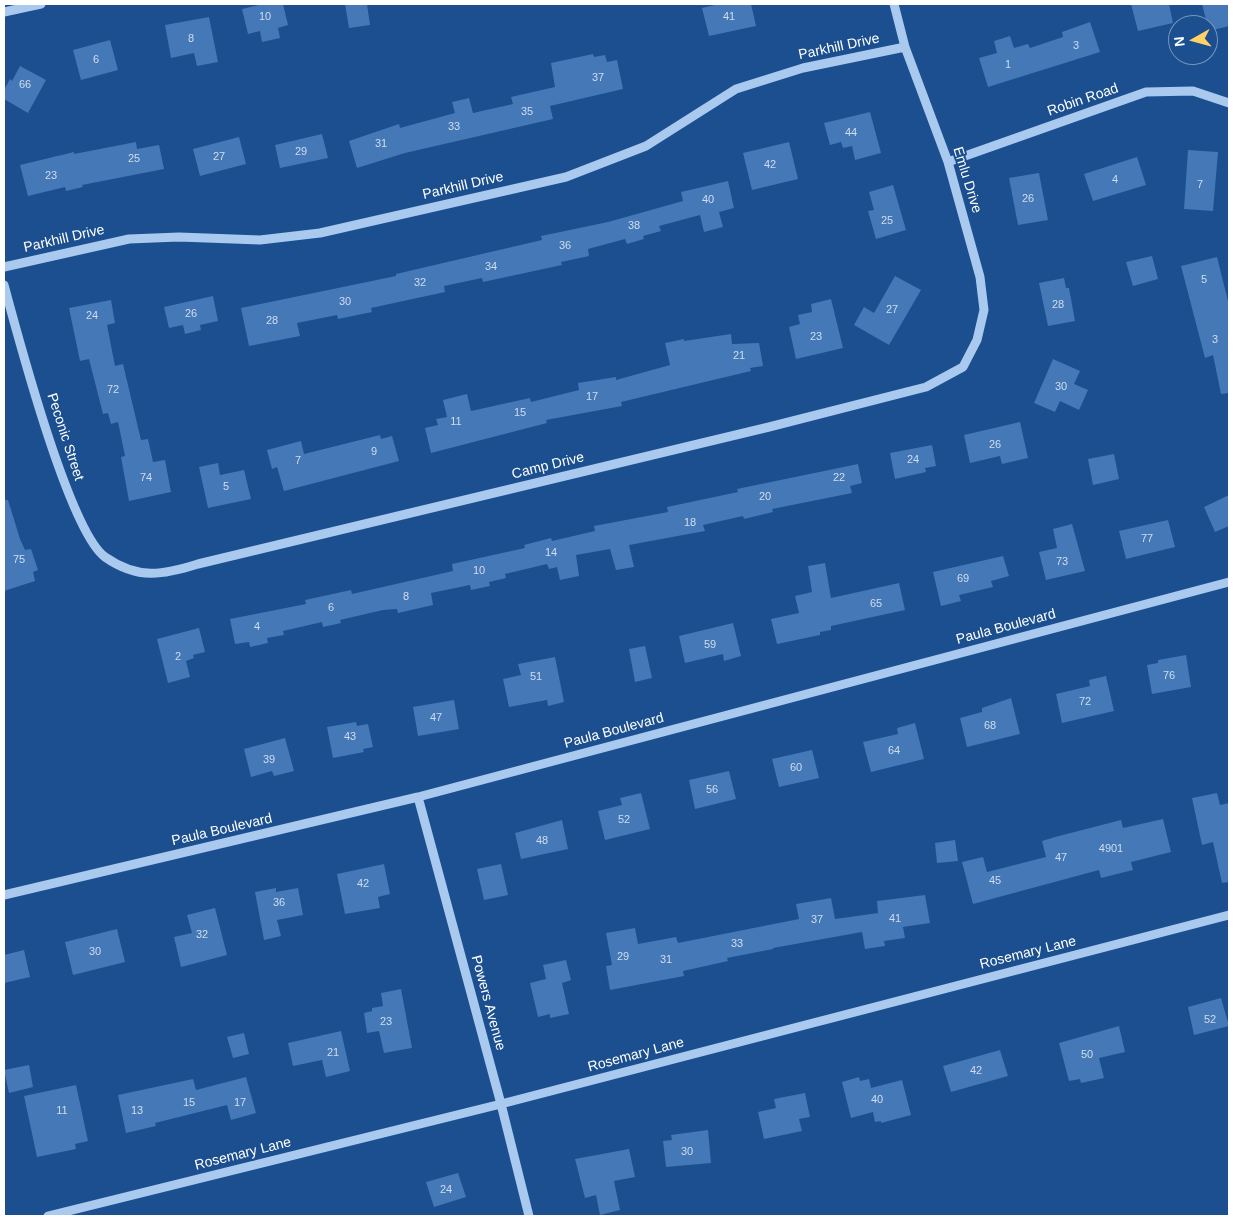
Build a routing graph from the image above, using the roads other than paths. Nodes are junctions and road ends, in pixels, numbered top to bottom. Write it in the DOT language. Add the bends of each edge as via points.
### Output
graph roads {
  1 [pos="41,4"];
  2 [pos="894,4"];
  3 [pos="4,12"];
  4 [pos="905,47"];
  5 [pos="1229,104"];
  6 [pos="948,162"];
  7 [pos="4,267"];
  8 [pos="4,285"];
  9 [pos="963,367"];
  10 [pos="135,572"];
  11 [pos="1229,582"];
  12 [pos="418,797"];
  13 [pos="4,895"];
  14 [pos="1229,915"];
  15 [pos="501,1104"];
  16 [pos="48,1216"];
  17 [pos="529,1216"];
  1 -- 3 [label="street"];
  2 -- 4 [label="street, Emlu Drive"];
  4 -- 6 [label="street, Emlu Drive"];
  4 -- 7 [label="street, Parkhill Drive" via="803,68 736,89 646,146 566,177 320,233 260,240 129,239"];
  5 -- 6 [label="street, Robin Road" via="1193,91 1146,92"];
  6 -- 9 [label="street, Emlu Drive" via="980,277 984,310 977,340"];
  8 -- 10 [label="street, Peconic Street" via="63,478 83,529 104,556"];
  9 -- 10 [label="street, Camp Drive" via="926,387 770,427 167,574"];
  11 -- 12 [label="street, Paula Boulevard"];
  12 -- 13 [label="street, Paula Boulevard"];
  12 -- 15 [label="street, Powers Avenue"];
  14 -- 15 [label="street, Rosemary Lane"];
  15 -- 16 [label="street, Rosemary Lane"];
  15 -- 17 [label="street, Powers Avenue"];
}
